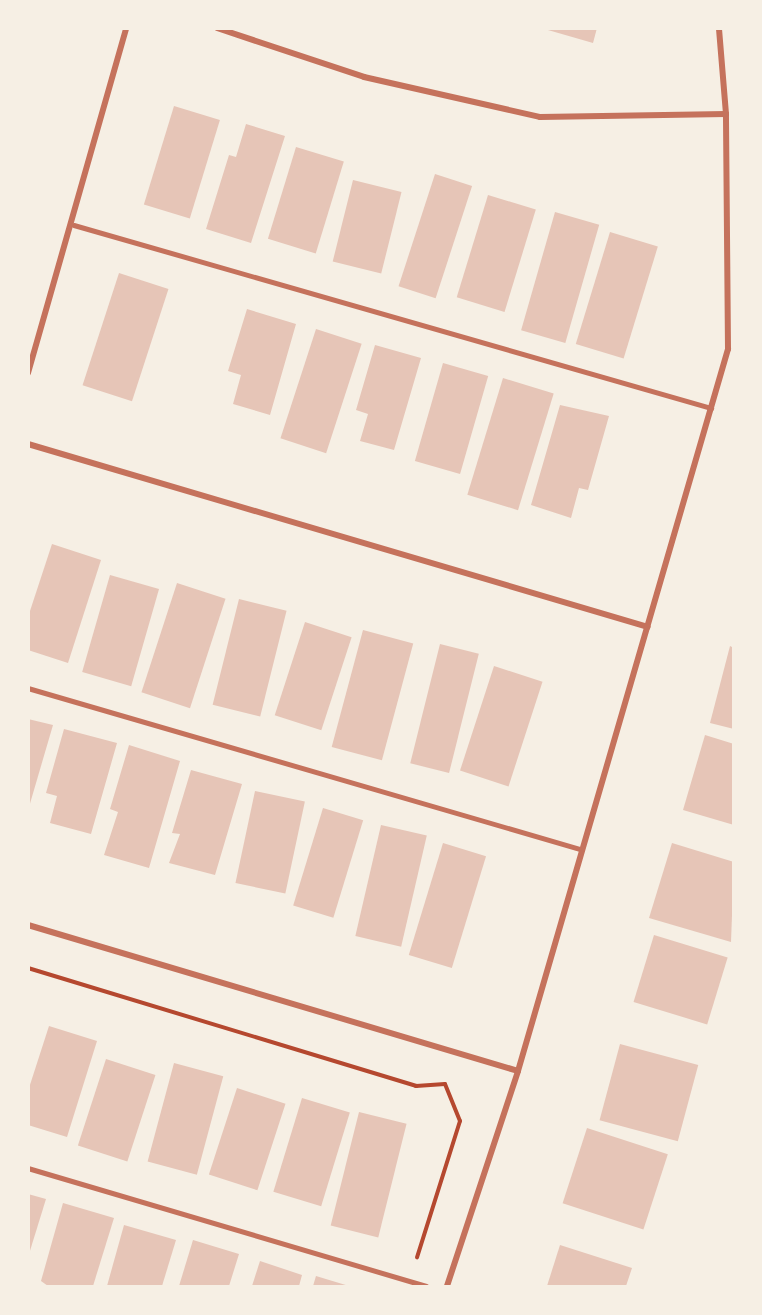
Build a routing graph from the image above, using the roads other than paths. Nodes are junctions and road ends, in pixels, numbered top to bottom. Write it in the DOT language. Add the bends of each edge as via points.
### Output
graph roads {
  1 [pos="126,28"];
  2 [pos="218,28"];
  3 [pos="719,28"];
  4 [pos="726,114"];
  5 [pos="74,225"];
  6 [pos="28,373"];
  7 [pos="711,408"];
  8 [pos="28,444"];
  9 [pos="648,627"];
  10 [pos="28,688"];
  11 [pos="580,849"];
  12 [pos="28,925"];
  13 [pos="518,1071"];
  14 [pos="28,1168"];
  15 [pos="426,1287"];
  16 [pos="447,1287"];
  1 -- 5 [label="street"];
  2 -- 4 [label="street" via="364,77 540,117"];
  3 -- 4 [label="street"];
  4 -- 7 [label="street" via="728,349"];
  5 -- 6 [label="street"];
  5 -- 7 [label="lane"];
  7 -- 9 [label="street"];
  8 -- 9 [label="street"];
  9 -- 11 [label="street"];
  10 -- 11 [label="lane"];
  11 -- 13 [label="street"];
  12 -- 13 [label="street"];
  13 -- 16 [label="street"];
  14 -- 15 [label="lane"];
}
